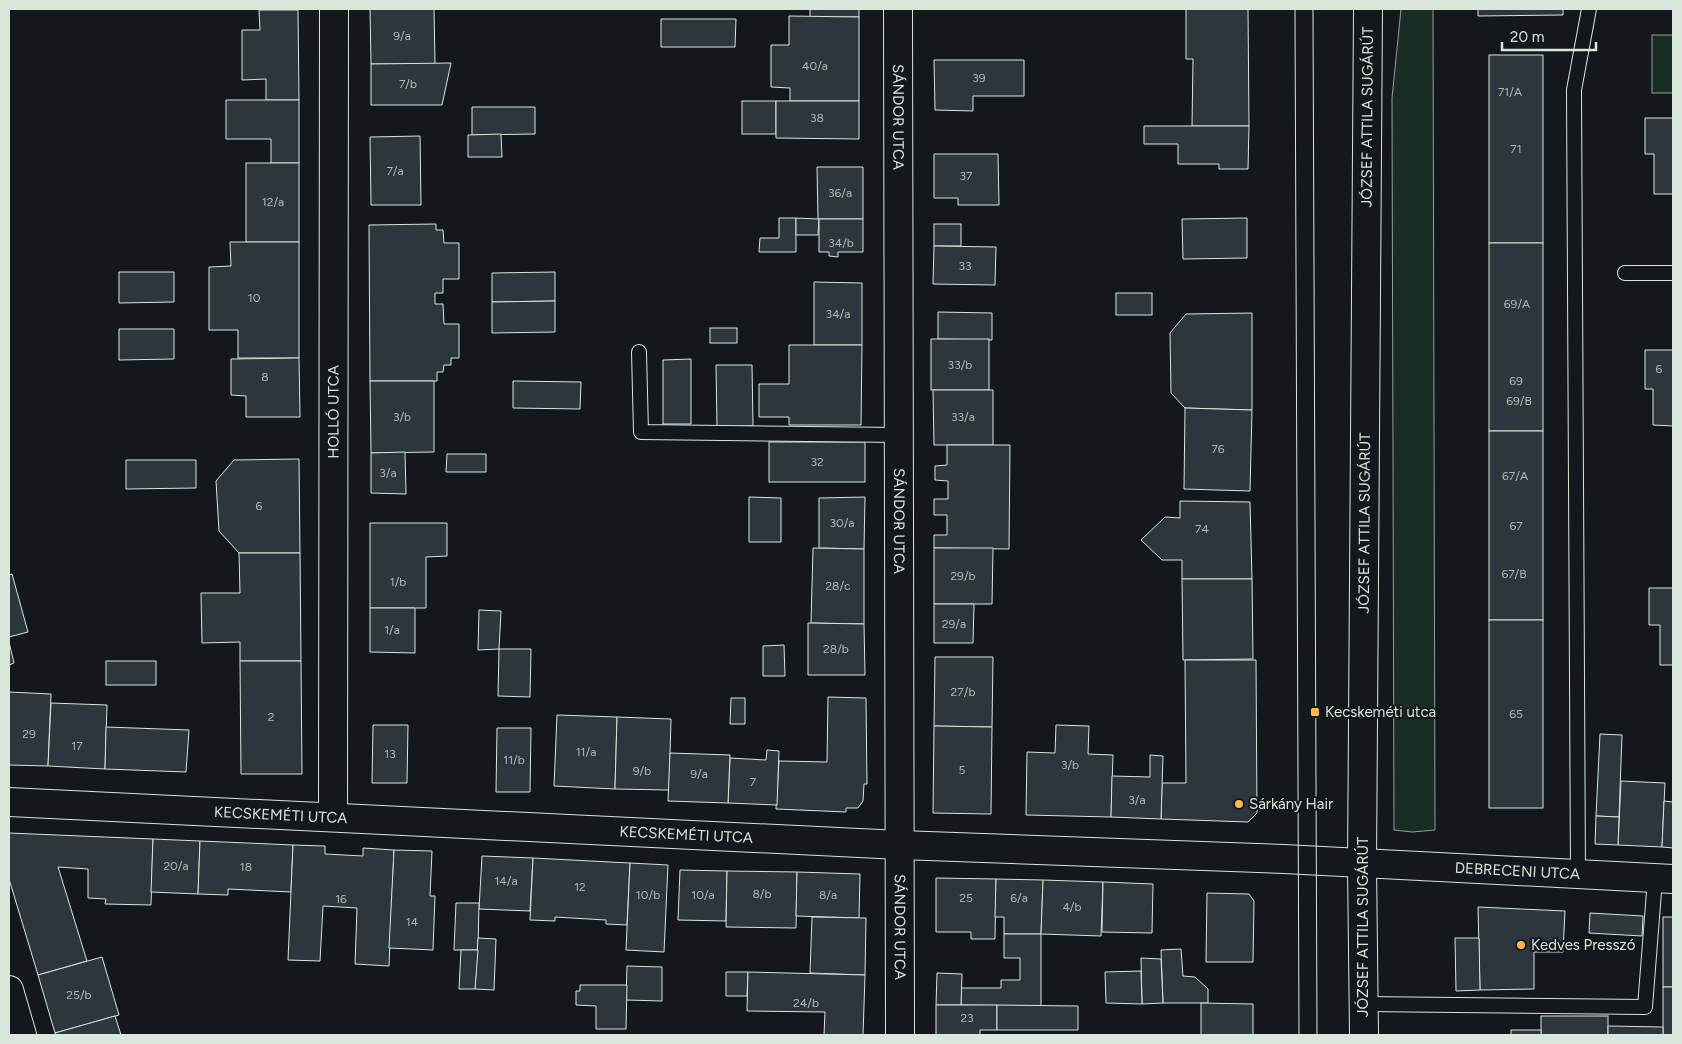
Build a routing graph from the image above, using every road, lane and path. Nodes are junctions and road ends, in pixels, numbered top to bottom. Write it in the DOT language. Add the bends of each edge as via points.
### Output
graph roads {
  1 [pos="334,9"];
  2 [pos="898,9"];
  3 [pos="1368,9"];
  4 [pos="1589,9"];
  5 [pos="1626,273"];
  6 [pos="1673,273"];
  7 [pos="639,352"];
  8 [pos="899,435"];
  9 [pos="9,802"];
  10 [pos="334,816"];
  11 [pos="900,846"];
  12 [pos="1362,864"];
  13 [pos="1578,875"];
  14 [pos="1664,879"];
  15 [pos="9,990"];
  16 [pos="1364,1004"];
  17 [pos="22,1035"];
  18 [pos="900,1035"];
  19 [pos="1364,1035"];
  1 -- 10 [label="street, HOLLÓ UTCA"];
  2 -- 8 [label="street, SÁNDOR UTCA"];
  3 -- 12 [label="street, JÓZSEF ATTILA SUGÁRÚT"];
  4 -- 13 [label="lane" via="1574,90"];
  5 -- 6 [label="lane"];
  7 -- 8 [label="lane" via="641,432"];
  8 -- 11 [label="street, SÁNDOR UTCA"];
  9 -- 10 [label="street, KECSKEMÉTI UTCA"];
  10 -- 11 [label="street, KECSKEMÉTI UTCA"];
  11 -- 12 [label="street, KECSKEMÉTI UTCA"];
  11 -- 18 [label="street, SÁNDOR UTCA"];
  12 -- 13 [label="street, DEBRECENI UTCA"];
  12 -- 16 [label="street, JÓZSEF ATTILA SUGÁRÚT"];
  13 -- 14 [label="street, DEBRECENI UTCA"];
  14 -- 16 [label="lane" via="1644,1007"];
  15 -- 17 [label="street"];
  16 -- 19 [label="street, JÓZSEF ATTILA SUGÁRÚT"];
}
